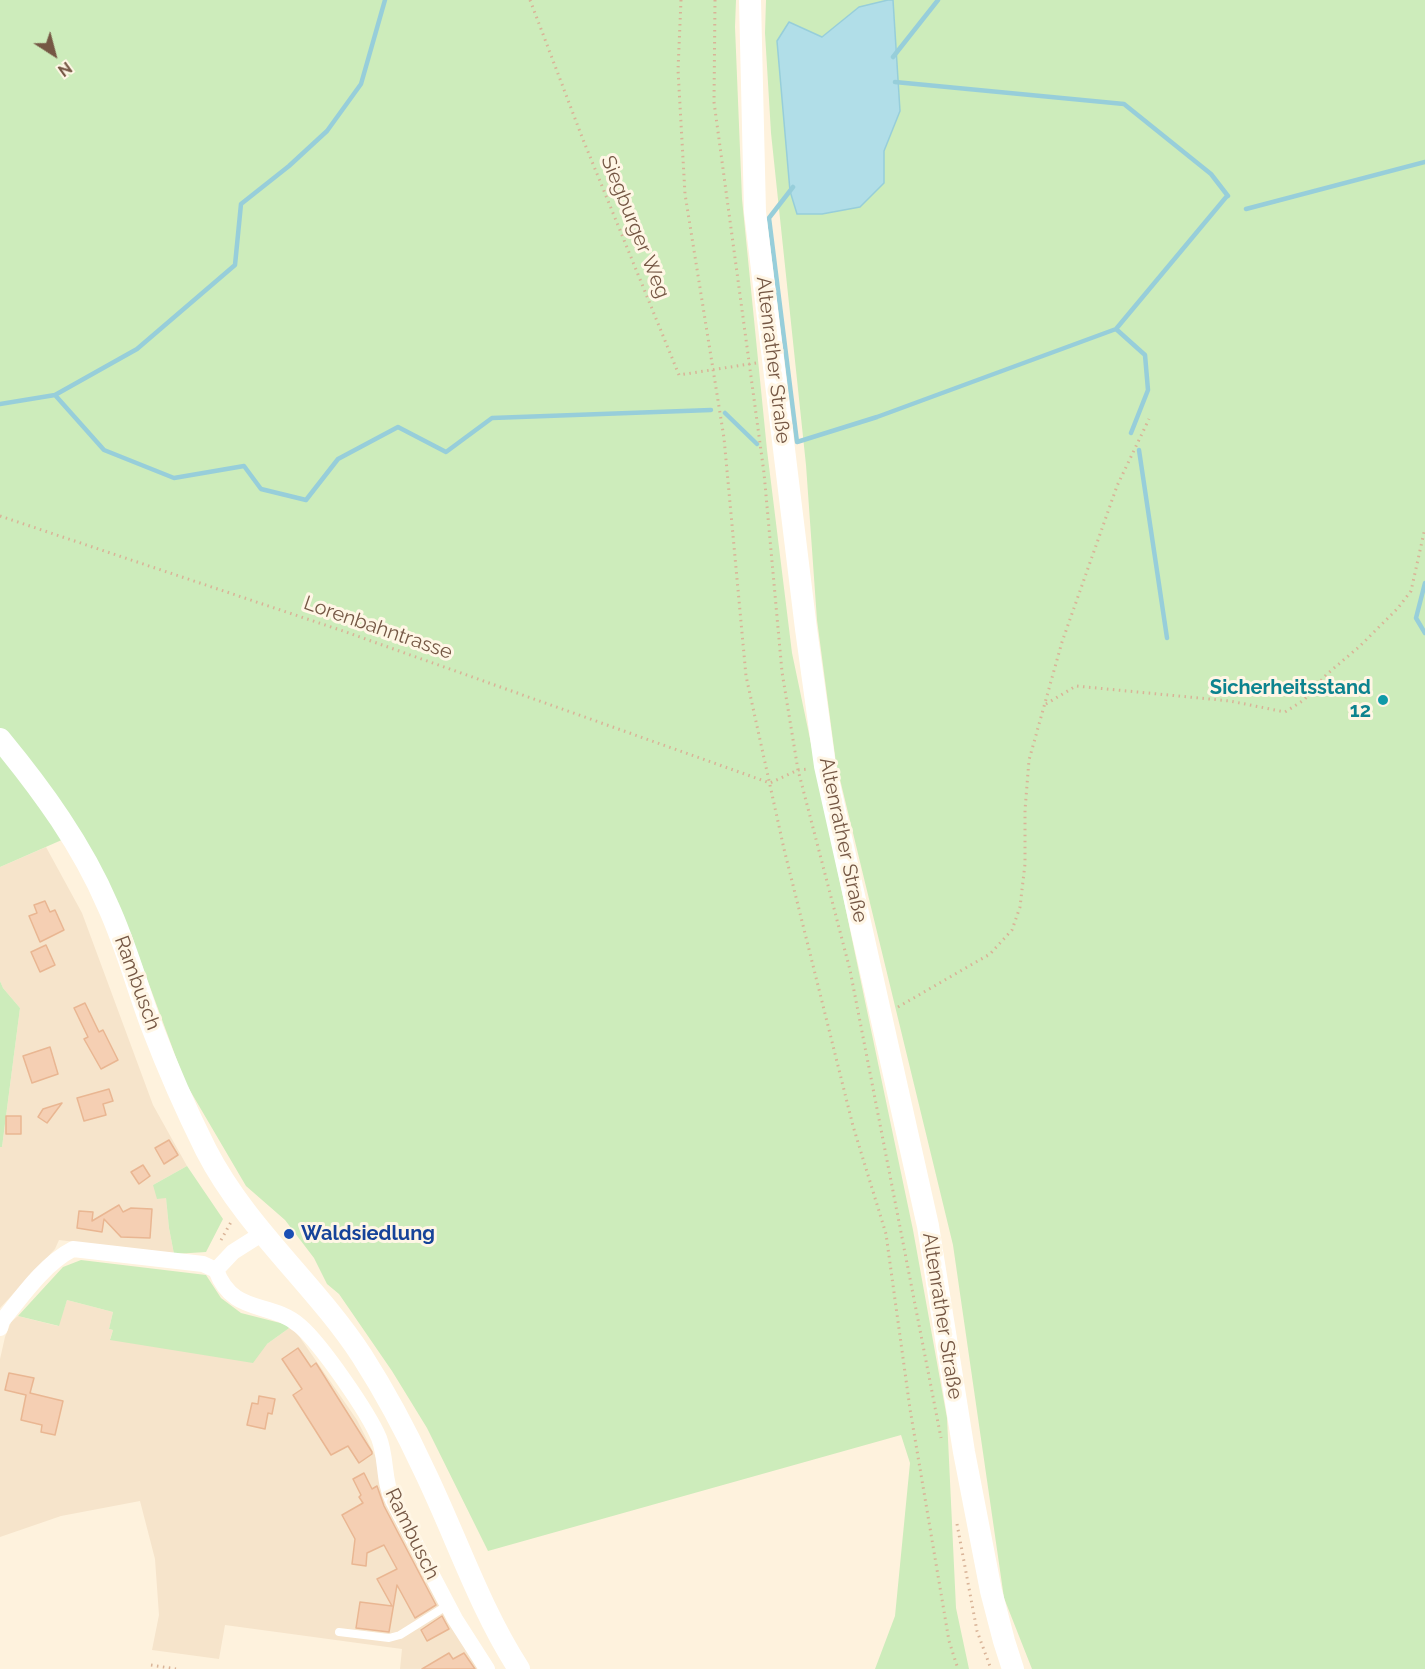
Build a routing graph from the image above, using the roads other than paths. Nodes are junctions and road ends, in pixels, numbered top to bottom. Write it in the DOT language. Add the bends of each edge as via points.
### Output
graph roads {
  1 [pos="750,0"];
  2 [pos="0,739"];
  3 [pos="263,1233"];
  4 [pos="216,1270"];
  5 [pos="0,1328"];
  6 [pos="448,1605"];
  7 [pos="339,1632"];
  8 [pos="487,1669"];
  9 [pos="519,1669"];
  10 [pos="1013,1669"];
  1 -- 10 [label="street, Altenrather Straße" via="755,212 825,766 928,1226 964,1452 991,1591"];
  2 -- 3 [label="street, Rambusch" via="39,789 92,872 122,939 190,1118 208,1154"];
  3 -- 4 [label="street" via="233,1252"];
  3 -- 9 [label="street, Rambusch" via="341,1326 394,1410 486,1610"];
  4 -- 5 [label="street" via="203,1263 73,1249 43,1273"];
  4 -- 6 [label="street, Rambusch" via="222,1285 241,1301 283,1314 301,1326 339,1375 379,1439 387,1489"];
  6 -- 7 [label="lane" via="389,1638"];
  6 -- 8 [label="street, Rambusch"];
}
